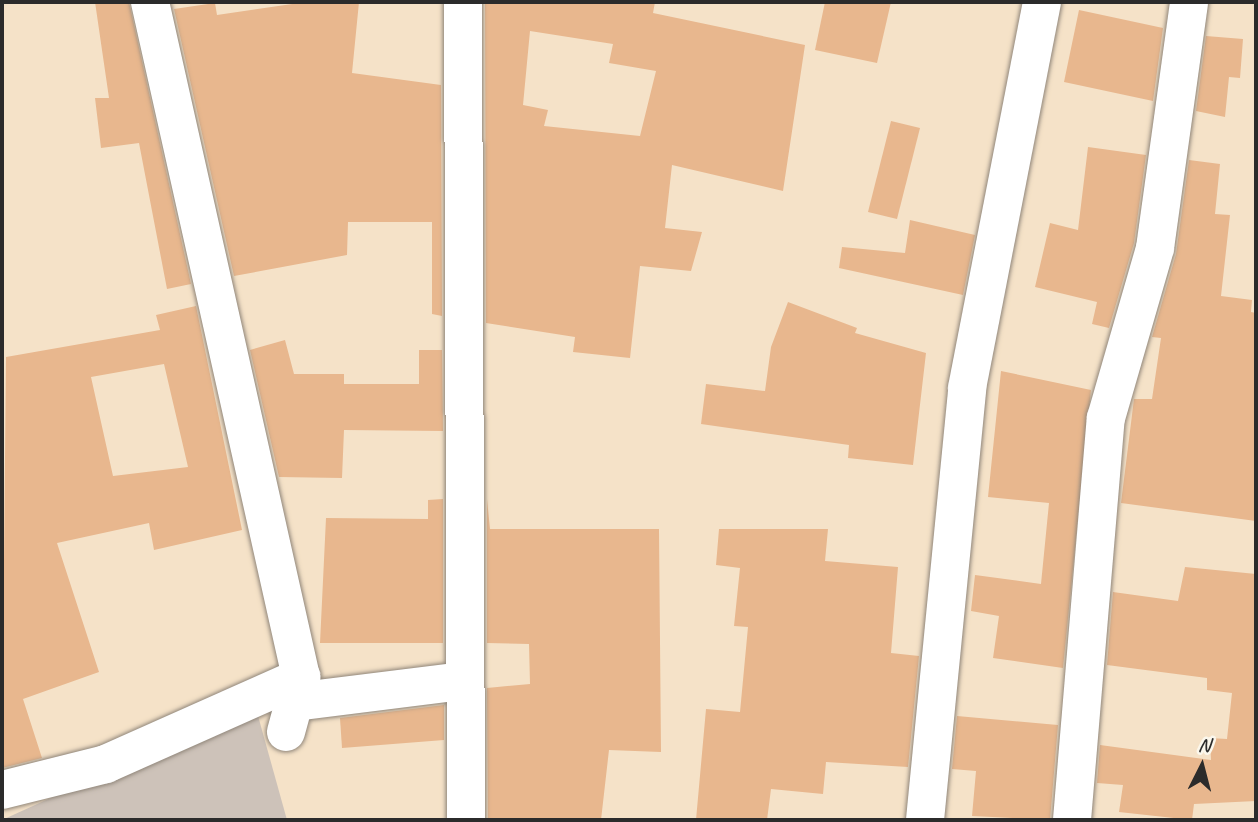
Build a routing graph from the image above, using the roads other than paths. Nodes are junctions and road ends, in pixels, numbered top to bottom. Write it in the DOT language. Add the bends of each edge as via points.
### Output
graph roads {
  1 [pos="150,2"];
  2 [pos="463,2"];
  3 [pos="1042,2"];
  4 [pos="1189,2"];
  5 [pos="461,681"];
  6 [pos="294,704"];
  7 [pos="2,790"];
  8 [pos="466,820"];
  9 [pos="925,820"];
  10 [pos="1072,820"];
  1 -- 6 [label="street"];
  2 -- 5 [label="street"];
  3 -- 9 [label="street" via="967,388"];
  4 -- 10 [label="street" via="1155,248 1106,418"];
  5 -- 6 [label="street"];
  5 -- 8 [label="street"];
  6 -- 7 [label="street" via="106,764"];
}
